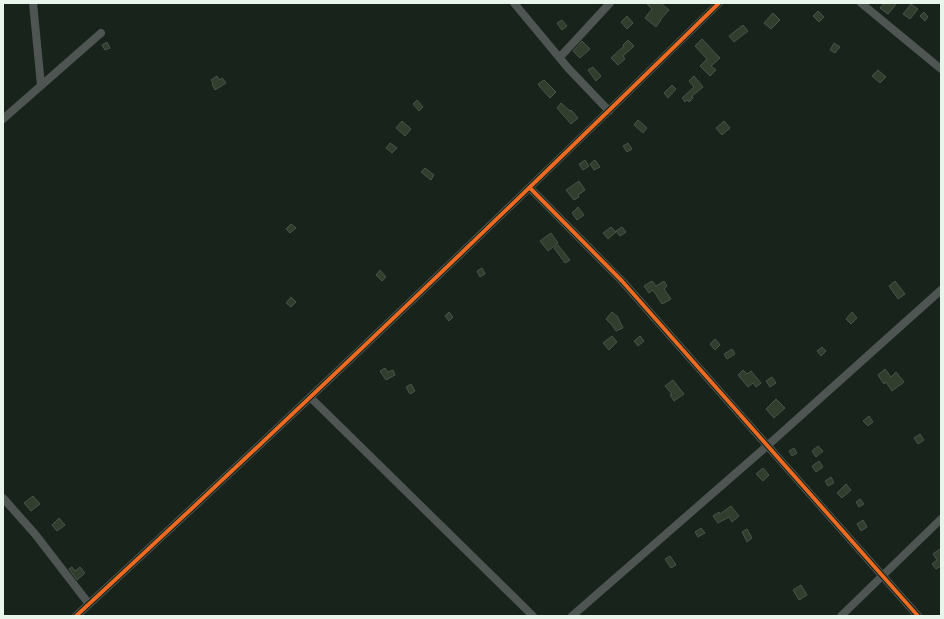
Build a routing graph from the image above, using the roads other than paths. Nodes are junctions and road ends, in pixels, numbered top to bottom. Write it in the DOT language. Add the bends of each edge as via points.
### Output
graph roads {
  1 [pos="33,3"];
  2 [pos="514,3"];
  3 [pos="610,3"];
  4 [pos="719,3"];
  5 [pos="862,3"];
  6 [pos="101,33"];
  7 [pos="560,57"];
  8 [pos="941,69"];
  9 [pos="41,85"];
  10 [pos="609,111"];
  11 [pos="3,119"];
  12 [pos="530,188"];
  13 [pos="941,290"];
  14 [pos="310,397"];
  15 [pos="767,446"];
  16 [pos="3,498"];
  17 [pos="941,519"];
  18 [pos="883,576"];
  19 [pos="89,604"];
  20 [pos="76,616"];
  21 [pos="533,616"];
  22 [pos="572,616"];
  23 [pos="841,616"];
  24 [pos="918,616"];
  1 -- 9 [label="street"];
  2 -- 7 [label="street"];
  3 -- 7 [label="street"];
  4 -- 10 [label="street"];
  5 -- 8 [label="street"];
  6 -- 9 [label="street"];
  7 -- 10 [label="street"];
  9 -- 11 [label="street"];
  10 -- 12 [label="street"];
  12 -- 14 [label="street"];
  12 -- 15 [label="street" via="622,281"];
  13 -- 15 [label="street"];
  14 -- 19 [label="street"];
  14 -- 21 [label="street"];
  15 -- 18 [label="street"];
  15 -- 22 [label="street"];
  16 -- 19 [label="street" via="35,534"];
  17 -- 18 [label="street"];
  18 -- 23 [label="street"];
  18 -- 24 [label="street"];
  19 -- 20 [label="street"];
}
